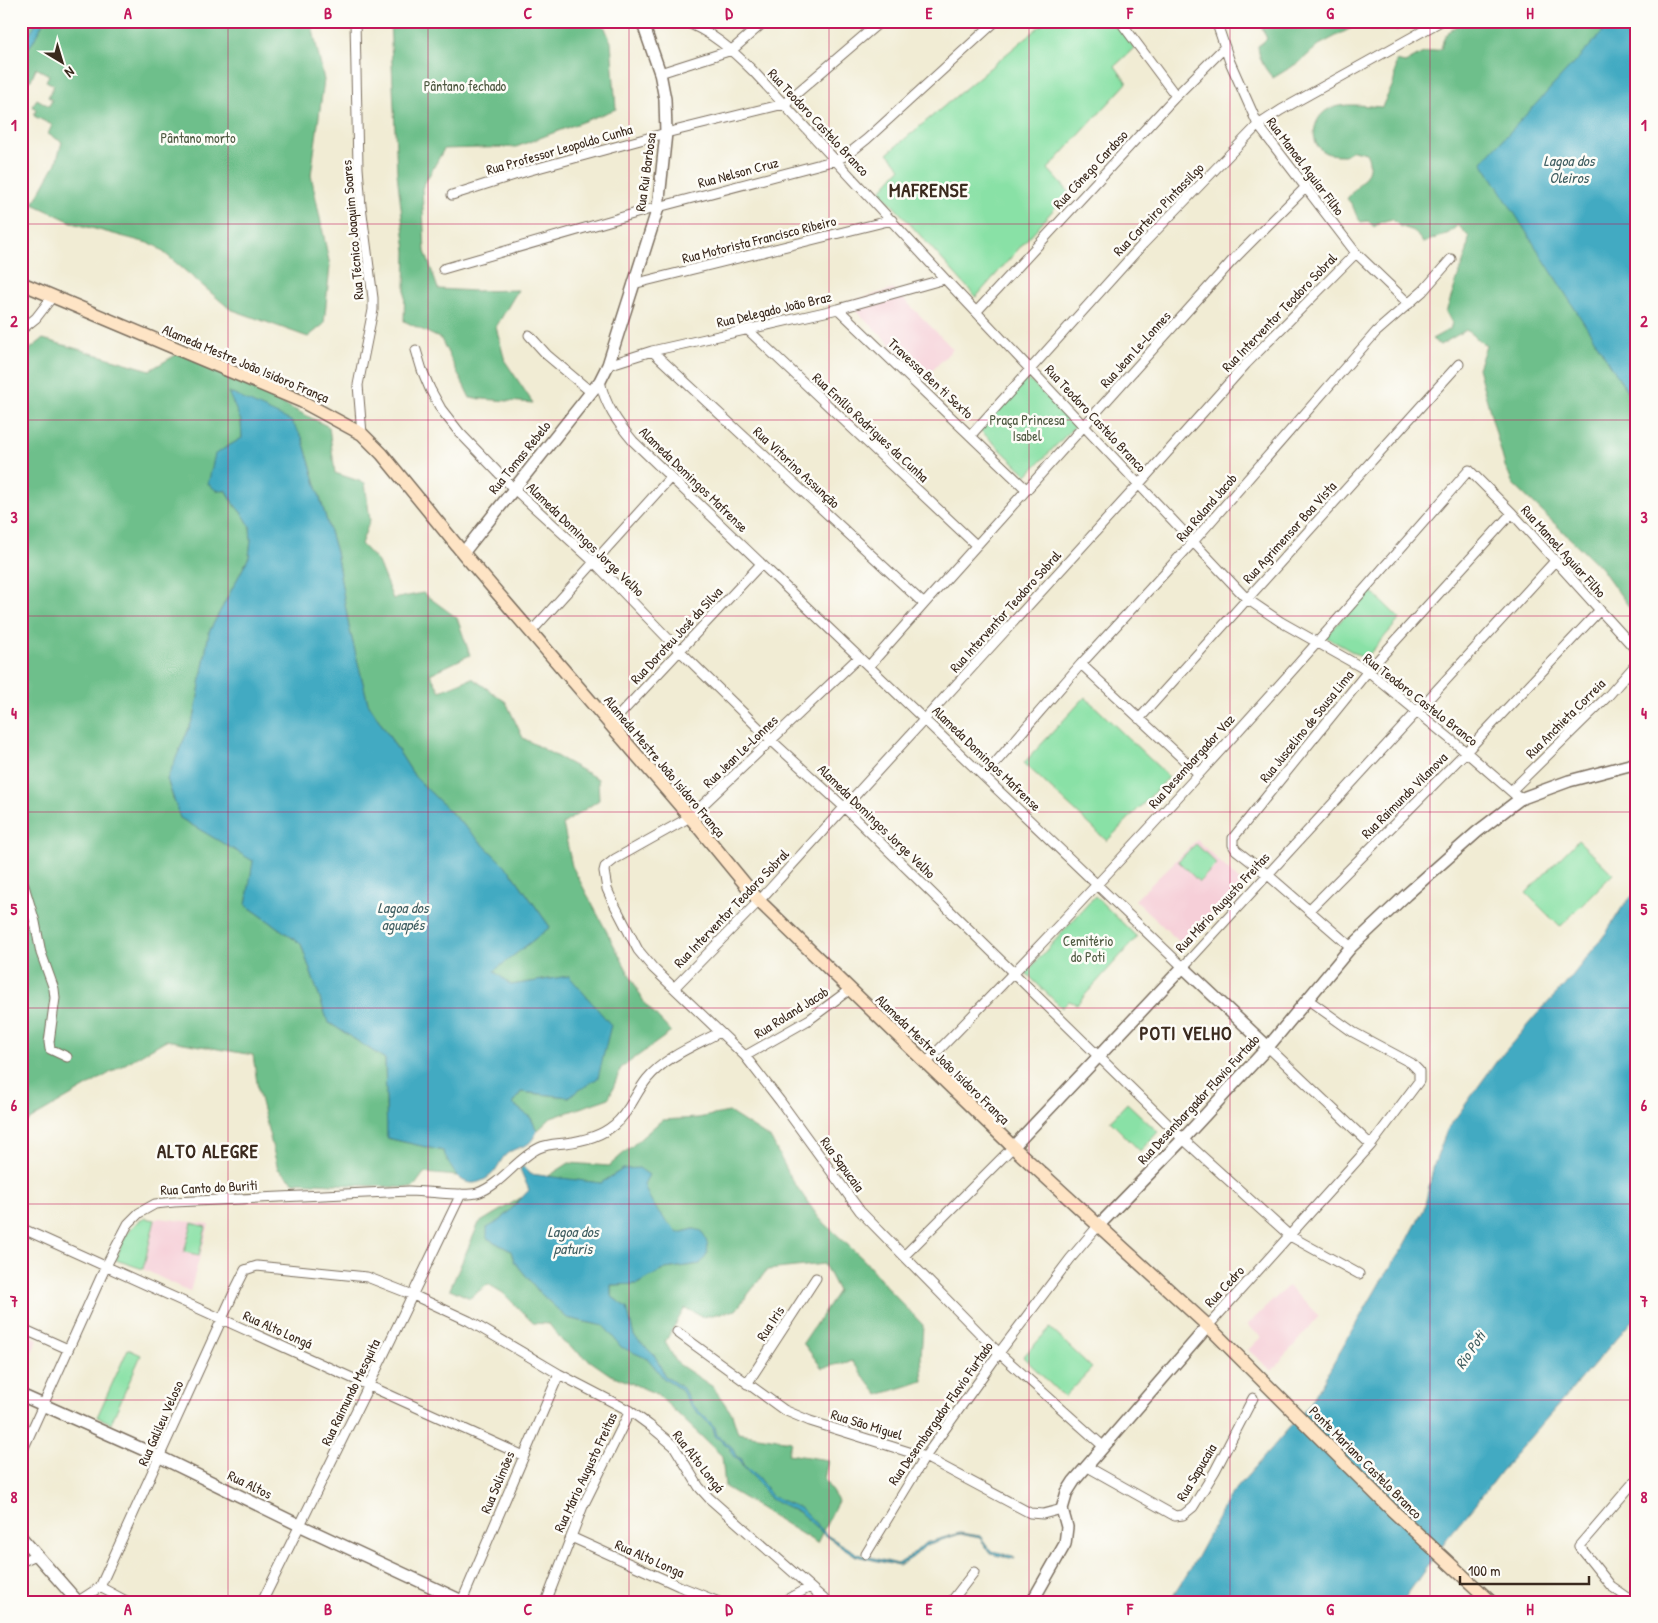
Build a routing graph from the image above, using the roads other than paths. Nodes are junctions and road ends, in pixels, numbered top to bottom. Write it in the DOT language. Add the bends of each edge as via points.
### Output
graph roads {
  1 [pos="355,21"];
  2 [pos="642,21"];
  3 [pos="682,21"];
  4 [pos="764,21"];
  5 [pos="881,21"];
  6 [pos="996,21"];
  7 [pos="1120,21"];
  8 [pos="1216,21"];
  9 [pos="1441,21"];
  10 [pos="1225,47"];
  11 [pos="732,50"];
  12 [pos="660,73"];
  13 [pos="1176,96"];
  14 [pos="784,104"];
  15 [pos="1258,125"];
  16 [pos="666,133"];
  17 [pos="836,160"];
  18 [pos="1306,187"];
  19 [pos="452,195"];
  20 [pos="658,208"];
  21 [pos="892,220"];
  22 [pos="1356,253"];
  23 [pos="1451,259"];
  24 [pos="443,269"];
  25 [pos="946,279"];
  26 [pos="21,283"];
  27 [pos="633,284"];
  28 [pos="53,296"];
  29 [pos="1409,304"];
  30 [pos="838,309"];
  31 [pos="977,312"];
  32 [pos="747,329"];
  33 [pos="21,330"];
  34 [pos="529,335"];
  35 [pos="416,350"];
  36 [pos="652,351"];
  37 [pos="1460,364"];
  38 [pos="608,365"];
  39 [pos="1030,368"];
  40 [pos="600,381"];
  41 [pos="590,392"];
  42 [pos="1084,426"];
  43 [pos="362,434"];
  44 [pos="971,435"];
  45 [pos="1469,470"];
  46 [pos="670,478"];
  47 [pos="1139,484"];
  48 [pos="514,488"];
  49 [pos="1027,490"];
  50 [pos="1512,514"];
  51 [pos="1193,542"];
  52 [pos="976,545"];
  53 [pos="463,553"];
  54 [pos="1555,561"];
  55 [pos="594,562"];
  56 [pos="761,564"];
  57 [pos="1247,599"];
  58 [pos="924,604"];
  59 [pos="1599,611"];
  60 [pos="531,632"];
  61 [pos="1318,644"];
  62 [pos="1637,651"];
  63 [pos="680,652"];
  64 [pos="859,657"];
  65 [pos="1637,663"];
  66 [pos="1081,664"];
  67 [pos="869,666"];
  68 [pos="1368,671"];
  69 [pos="1416,712"];
  70 [pos="924,719"];
  71 [pos="1139,719"];
  72 [pos="610,725"];
  73 [pos="771,740"];
  74 [pos="1466,752"];
  75 [pos="1637,763"];
  76 [pos="1198,773"];
  77 [pos="984,776"];
  78 [pos="1516,794"];
  79 [pos="844,806"];
  80 [pos="690,818"];
  81 [pos="604,867"];
  82 [pos="1268,875"];
  83 [pos="21,876"];
  84 [pos="1097,886"];
  85 [pos="759,902"];
  86 [pos="1309,910"];
  87 [pos="1351,947"];
  88 [pos="1182,966"];
  89 [pos="1014,973"];
  90 [pos="674,987"];
  91 [pos="850,990"];
  92 [pos="1307,999"];
  93 [pos="720,1032"];
  94 [pos="1268,1047"];
  95 [pos="1098,1055"];
  96 [pos="67,1056"];
  97 [pos="745,1056"];
  98 [pos="926,1063"];
  99 [pos="1183,1139"];
  100 [pos="1371,1145"];
  101 [pos="1013,1147"];
  102 [pos="461,1194"];
  103 [pos="1099,1225"];
  104 [pos="21,1228"];
  105 [pos="1290,1236"];
  106 [pos="904,1256"];
  107 [pos="106,1266"];
  108 [pos="245,1270"];
  109 [pos="1359,1274"];
  110 [pos="816,1278"];
  111 [pos="413,1295"];
  112 [pos="222,1319"];
  113 [pos="1208,1326"];
  114 [pos="21,1328"];
  115 [pos="677,1332"];
  116 [pos="68,1349"];
  117 [pos="999,1353"];
  118 [pos="1238,1355"];
  119 [pos="559,1374"];
  120 [pos="747,1384"];
  121 [pos="369,1386"];
  122 [pos="21,1395"];
  123 [pos="1253,1398"];
  124 [pos="43,1405"];
  125 [pos="630,1411"];
  126 [pos="1103,1446"];
  127 [pos="21,1454"];
  128 [pos="524,1456"];
  129 [pos="160,1457"];
  130 [pos="925,1457"];
  131 [pos="1086,1466"];
  132 [pos="1634,1482"];
  133 [pos="1062,1509"];
  134 [pos="299,1525"];
  135 [pos="21,1537"];
  136 [pos="571,1537"];
  137 [pos="866,1554"];
  138 [pos="36,1555"];
  139 [pos="21,1562"];
  140 [pos="974,1572"];
  141 [pos="100,1587"];
  142 [pos="810,1587"];
  143 [pos="463,1601"];
  144 [pos="77,1602"];
  145 [pos="128,1602"];
  146 [pos="262,1602"];
  147 [pos="546,1602"];
  148 [pos="719,1602"];
  149 [pos="782,1602"];
  150 [pos="827,1602"];
  151 [pos="951,1602"];
  152 [pos="1032,1602"];
  153 [pos="1491,1602"];
  154 [pos="1634,1602"];
  1 -- 43 [label="street, Rua Técnico Joaquim Soares" via="361,206 373,298 358,385"];
  2 -- 12 [label="street, Rua Rui Barbosa"];
  3 -- 11 [label="street, Rua Teodoro Castelo Branco"];
  4 -- 11 [label="street"];
  5 -- 14 [label="street, Rua Professor Leopoldo Cunha"];
  6 -- 17 [label="street, Rua Nelson Cruz" via="856,149"];
  7 -- 13 [label="street"];
  8 -- 10 [label="street, Rua Manoel Aguiar Filho"];
  9 -- 15 [label="street, Rua Carteiro Pintassilgo"];
  10 -- 13 [label="street, Rua Cônego Cardoso"];
  10 -- 15 [label="street, Rua Manoel Aguiar Filho"];
  11 -- 12 [label="street"];
  11 -- 14 [label="street, Rua Teodoro Castelo Branco"];
  12 -- 16 [label="street, Rua Rui Barbosa"];
  13 -- 31 [label="street, Rua Cônego Cardoso"];
  14 -- 16 [label="street, Rua Professor Leopoldo Cunha"];
  14 -- 17 [label="street, Rua Teodoro Castelo Branco"];
  15 -- 18 [label="street, Rua Manoel Aguiar Filho"];
  15 -- 39 [label="street, Rua Carteiro Pintassilgo"];
  16 -- 19 [label="street, Rua Professor Leopoldo Cunha"];
  16 -- 20 [label="street, Rua Rui Barbosa"];
  17 -- 20 [label="street, Rua Nelson Cruz"];
  17 -- 21 [label="street, Rua Teodoro Castelo Branco"];
  18 -- 22 [label="street, Rua Manoel Aguiar Filho"];
  18 -- 42 [label="street, Rua Jean Le-Lonnes" via="1232,261"];
  20 -- 24 [label="street, Rua Nelson Cruz"];
  20 -- 27 [label="street, Rua Rui Barbosa"];
  21 -- 25 [label="street, Rua Teodoro Castelo Branco"];
  21 -- 27 [label="street, Rua Motorista Francisco Ribeiro"];
  22 -- 29 [label="street, Rua Manoel Aguiar Filho"];
  22 -- 47 [label="street, Rua Interventor Teodoro Sobral" via="1246,364"];
  23 -- 29 [label="street, Rua Roland Jacob"];
  25 -- 30 [label="street, Rua Delegado João Braz"];
  25 -- 31 [label="street, Rua Teodoro Castelo Branco"];
  26 -- 28 [label="main road, Alameda Mestre João Isidoro França"];
  27 -- 38 [label="street, Rua Rui Barbosa"];
  28 -- 33 [label="street" via="36,318"];
  28 -- 43 [label="main road, Alameda Mestre João Isidoro França" via="301,401"];
  29 -- 51 [label="street, Rua Roland Jacob" via="1380,328"];
  30 -- 32 [label="street, Rua Delegado João Braz"];
  30 -- 44 [label="street, Travessa Ben ti Sexto"];
  31 -- 39 [label="street, Rua Teodoro Castelo Branco"];
  32 -- 36 [label="street, Rua Delegado João Braz"];
  32 -- 52 [label="street, Rua Emílio Rodrigues da Cunha"];
  34 -- 41 [label="street"];
  35 -- 48 [label="street, Alameda Domingos Jorge Velho" via="424,376 441,409"];
  36 -- 38 [label="street, Rua Delegado João Braz"];
  36 -- 58 [label="street, Rua Vitorino Assunção"];
  37 -- 57 [label="street, Rua Agrimensor Boa Vista"];
  38 -- 40 [label="street, Rua Rui Barbosa"];
  39 -- 42 [label="street, Rua Teodoro Castelo Branco"];
  39 -- 44 [label="street, Rua Carteiro Pintassilgo"];
  40 -- 41 [label="street, Rua Tomas Rebelo"];
  40 -- 46 [label="street, Alameda Domingos Mafrense" via="608,409 619,425"];
  41 -- 48 [label="street, Rua Tomas Rebelo"];
  42 -- 47 [label="street, Rua Teodoro Castelo Branco"];
  42 -- 49 [label="street, Rua Jean Le-Lonnes"];
  43 -- 53 [label="main road, Alameda Mestre João Isidoro França" via="394,467"];
  44 -- 49 [label="street, Travessa Ben ti Sexto"];
  45 -- 50 [label="street, Rua Manoel Aguiar Filho"];
  45 -- 61 [label="street, Rua Desembargador Vaz"];
  46 -- 55 [label="street"];
  46 -- 56 [label="street, Alameda Domingos Mafrense"];
  47 -- 51 [label="street, Rua Teodoro Castelo Branco"];
  47 -- 70 [label="street, Rua Interventor Teodoro Sobral"];
  48 -- 53 [label="street, Rua Tomas Rebelo"];
  48 -- 55 [label="street, Alameda Domingos Jorge Velho"];
  49 -- 52 [label="street, Rua Jean Le-Lonnes"];
  50 -- 54 [label="street, Rua Manoel Aguiar Filho"];
  50 -- 68 [label="street, Rua Juscelino de Sousa Lima"];
  51 -- 57 [label="street, Rua Teodoro Castelo Branco"];
  51 -- 66 [label="street, Rua Roland Jacob"];
  52 -- 58 [label="street, Rua Jean Le-Lonnes"];
  53 -- 60 [label="main road, Alameda Mestre João Isidoro França"];
  54 -- 59 [label="street, Rua Manoel Aguiar Filho"];
  54 -- 69 [label="street, Rua Mário Augusto Freitas"];
  55 -- 60 [label="street"];
  55 -- 63 [label="street, Alameda Domingos Jorge Velho"];
  56 -- 63 [label="street, Rua Doroteu José da Silva"];
  56 -- 64 [label="street, Alameda Domingos Mafrense"];
  57 -- 61 [label="street, Rua Teodoro Castelo Branco"];
  57 -- 71 [label="street, Rua Agrimensor Boa Vista"];
  58 -- 67 [label="street, Rua Jean Le-Lonnes"];
  59 -- 62 [label="street, Rua Manoel Aguiar Filho"];
  59 -- 74 [label="street, Rua Raimundo Vilanova"];
  60 -- 72 [label="main road, Alameda Mestre João Isidoro França"];
  61 -- 68 [label="street, Rua Teodoro Castelo Branco"];
  61 -- 76 [label="street, Rua Desembargador Vaz"];
  63 -- 72 [label="street, Rua Doroteu José da Silva"];
  63 -- 73 [label="street, Alameda Domingos Jorge Velho"];
  64 -- 67 [label="street, Alameda Domingos Mafrense"];
  64 -- 73 [label="street, Rua Jean Le-Lonnes"];
  65 -- 78 [label="street, Rua Anchieta Correia"];
  66 -- 71 [label="street"];
  66 -- 77 [label="street, Rua Roland Jacob"];
  67 -- 70 [label="street, Alameda Domingos Mafrense"];
  68 -- 69 [label="street, Rua Teodoro Castelo Branco"];
  68 -- 82 [label="street, Rua Juscelino de Sousa Lima" via="1236,834 1233,842 1236,850"];
  69 -- 74 [label="street, Rua Teodoro Castelo Branco"];
  69 -- 82 [label="street, Rua Mário Augusto Freitas"];
  70 -- 77 [label="street, Alameda Domingos Mafrense"];
  70 -- 79 [label="street, Rua Interventor Teodoro Sobral"];
  71 -- 76 [label="street"];
  72 -- 80 [label="main road, Alameda Mestre João Isidoro França"];
  73 -- 79 [label="street, Alameda Domingos Jorge Velho"];
  73 -- 80 [label="street, Rua Jean Le-Lonnes"];
  74 -- 78 [label="street, Rua Teodoro Castelo Branco"];
  74 -- 86 [label="street, Rua Raimundo Vilanova"];
  75 -- 78 [label="street, Rua Desembargador Flavio Furtado"];
  76 -- 84 [label="street, Rua Desembargador Vaz"];
  77 -- 84 [label="street, Alameda Domingos Mafrense"];
  78 -- 87 [label="street, Rua Desembargador Flavio Furtado"];
  79 -- 85 [label="street, Rua Interventor Teodoro Sobral"];
  79 -- 89 [label="street, Alameda Domingos Jorge Velho"];
  80 -- 81 [label="street, Rua Jean Le-Lonnes"];
  80 -- 85 [label="main road, Alameda Mestre João Isidoro França"];
  81 -- 90 [label="street, Rua Sapucaia" via="607,889 638,950"];
  82 -- 86 [label="street"];
  82 -- 88 [label="street, Rua Mário Augusto Freitas"];
  83 -- 96 [label="street" via="54,989 50,1049"];
  84 -- 88 [label="street, Alameda Domingos Mafrense"];
  84 -- 89 [label="street, Rua Desembargador Vaz"];
  85 -- 90 [label="street, Rua Interventor Teodoro Sobral"];
  85 -- 91 [label="main road, Alameda Mestre João Isidoro França"];
  86 -- 87 [label="street"];
  87 -- 92 [label="street, Rua Desembargador Flavio Furtado"];
  88 -- 94 [label="street, Alameda Domingos Mafrense"];
  88 -- 95 [label="street, Rua Mário Augusto Freitas"];
  89 -- 95 [label="street, Alameda Domingos Jorge Velho"];
  89 -- 98 [label="street, Rua Desembargador Vaz"];
  90 -- 93 [label="street, Rua Sapucaia"];
  91 -- 97 [label="street, Rua Roland Jacob" via="810,1019"];
  91 -- 98 [label="main road, Alameda Mestre João Isidoro França"];
  92 -- 94 [label="street, Rua Desembargador Flavio Furtado"];
  92 -- 100 [label="street, Rua Cedro" via="1353,1032 1412,1063 1419,1071 1419,1081"];
  93 -- 97 [label="street, Rua Sapucaia"];
  93 -- 102 [label="street" via="654,1072 613,1126 591,1138 538,1148 486,1189"];
  94 -- 99 [label="street, Rua Desembargador Flavio Furtado"];
  94 -- 100 [label="street, Alameda Domingos Mafrense"];
  95 -- 99 [label="street, Alameda Domingos Jorge Velho"];
  95 -- 101 [label="street, Rua Mário Augusto Freitas"];
  97 -- 106 [label="street, Rua Sapucaia" via="860,1211"];
  98 -- 101 [label="main road, Alameda Mestre João Isidoro França"];
  99 -- 103 [label="street, Rua Desembargador Flavio Furtado"];
  99 -- 105 [label="street, Alameda Domingos Jorge Velho"];
  100 -- 105 [label="street, Rua Cedro"];
  101 -- 103 [label="main road, Alameda Mestre João Isidoro França"];
  101 -- 106 [label="street, Rua Mário Augusto Freitas"];
  102 -- 107 [label="street, Rua Canto do Buriti" via="409,1192 154,1204 128,1224"];
  102 -- 111 [label="street, Rua Raimundo Mesquita"];
  103 -- 113 [label="main road, Alameda Mestre João Isidoro França"];
  103 -- 117 [label="street, Rua Desembargador Flavio Furtado"];
  104 -- 107 [label="street, Rua Alto Longá"];
  105 -- 109 [label="street, Alameda Domingos Jorge Velho"];
  105 -- 113 [label="street, Rua Cedro"];
  106 -- 117 [label="street, Rua Sapucaia"];
  107 -- 112 [label="street, Rua Alto Longá"];
  107 -- 116 [label="street, Rua Canto do Buriti"];
  108 -- 111 [label="street, Rua Alto Longá" via="257,1266 358,1275"];
  108 -- 112 [label="street, Rua Galileu Veloso"];
  110 -- 120 [label="street, Rua Iris"];
  111 -- 119 [label="street, Rua Alto Longá" via="469,1321"];
  111 -- 121 [label="street, Rua Raimundo Mesquita"];
  112 -- 121 [label="street, Rua Alto Longá"];
  112 -- 129 [label="street, Rua Galileu Veloso"];
  113 -- 118 [label="main road, Alameda Mestre João Isidoro França"];
  113 -- 126 [label="street, Rua Cedro"];
  114 -- 116 [label="street"];
  115 -- 120 [label="street, Rua São Miguel"];
  116 -- 124 [label="street, Rua Canto do Buriti"];
  117 -- 126 [label="street, Rua Sapucaia"];
  117 -- 130 [label="street, Rua Desembargador Flavio Furtado"];
  118 -- 153 [label="main road, Ponte Mariano Castelo Branco" via="1392,1510"];
  119 -- 125 [label="street, Rua Alto Longá"];
  119 -- 128 [label="street, Rua Solimões"];
  120 -- 130 [label="street, Rua São Miguel" via="796,1416"];
  121 -- 128 [label="street, Rua Alto Longá"];
  121 -- 134 [label="street, Rua Raimundo Mesquita"];
  122 -- 124 [label="street, Rua Altos"];
  123 -- 131 [label="street, Rua Sapucaia" via="1215,1471 1193,1507 1183,1515 1175,1516"];
  124 -- 127 [label="street, Rua Canto do Buriti"];
  124 -- 129 [label="street, Rua Altos"];
  125 -- 136 [label="street, Rua Mário Augusto Freitas"];
  125 -- 142 [label="street, Rua Alto Longá" via="674,1446 709,1498"];
  126 -- 131 [label="street, Rua Cedro"];
  128 -- 143 [label="street, Rua Solimões"];
  129 -- 134 [label="street, Rua Altos"];
  129 -- 141 [label="street, Rua Galileu Veloso"];
  130 -- 133 [label="street, Rua São Miguel" via="1030,1513 1043,1514"];
  130 -- 137 [label="street, Rua Desembargador Flavio Furtado"];
  131 -- 133 [label="street, Rua Cedro" via="1067,1492"];
  132 -- 154 [label="street" via="1578,1546 1611,1586"];
  133 -- 152 [label="street" via="1067,1527 1065,1544"];
  134 -- 143 [label="street, Rua Altos"];
  134 -- 146 [label="street, Rua Raimundo Mesquita"];
  135 -- 138 [label="street"];
  136 -- 147 [label="street, Rua Mário Augusto Freitas"];
  136 -- 148 [label="street, Rua Alto Longa"];
  138 -- 139 [label="street"];
  138 -- 144 [label="street"];
  140 -- 151 [label="street"];
  141 -- 144 [label="street"];
  141 -- 145 [label="street"];
  142 -- 149 [label="street"];
  142 -- 150 [label="street, Rua Alto Longá"];
}
